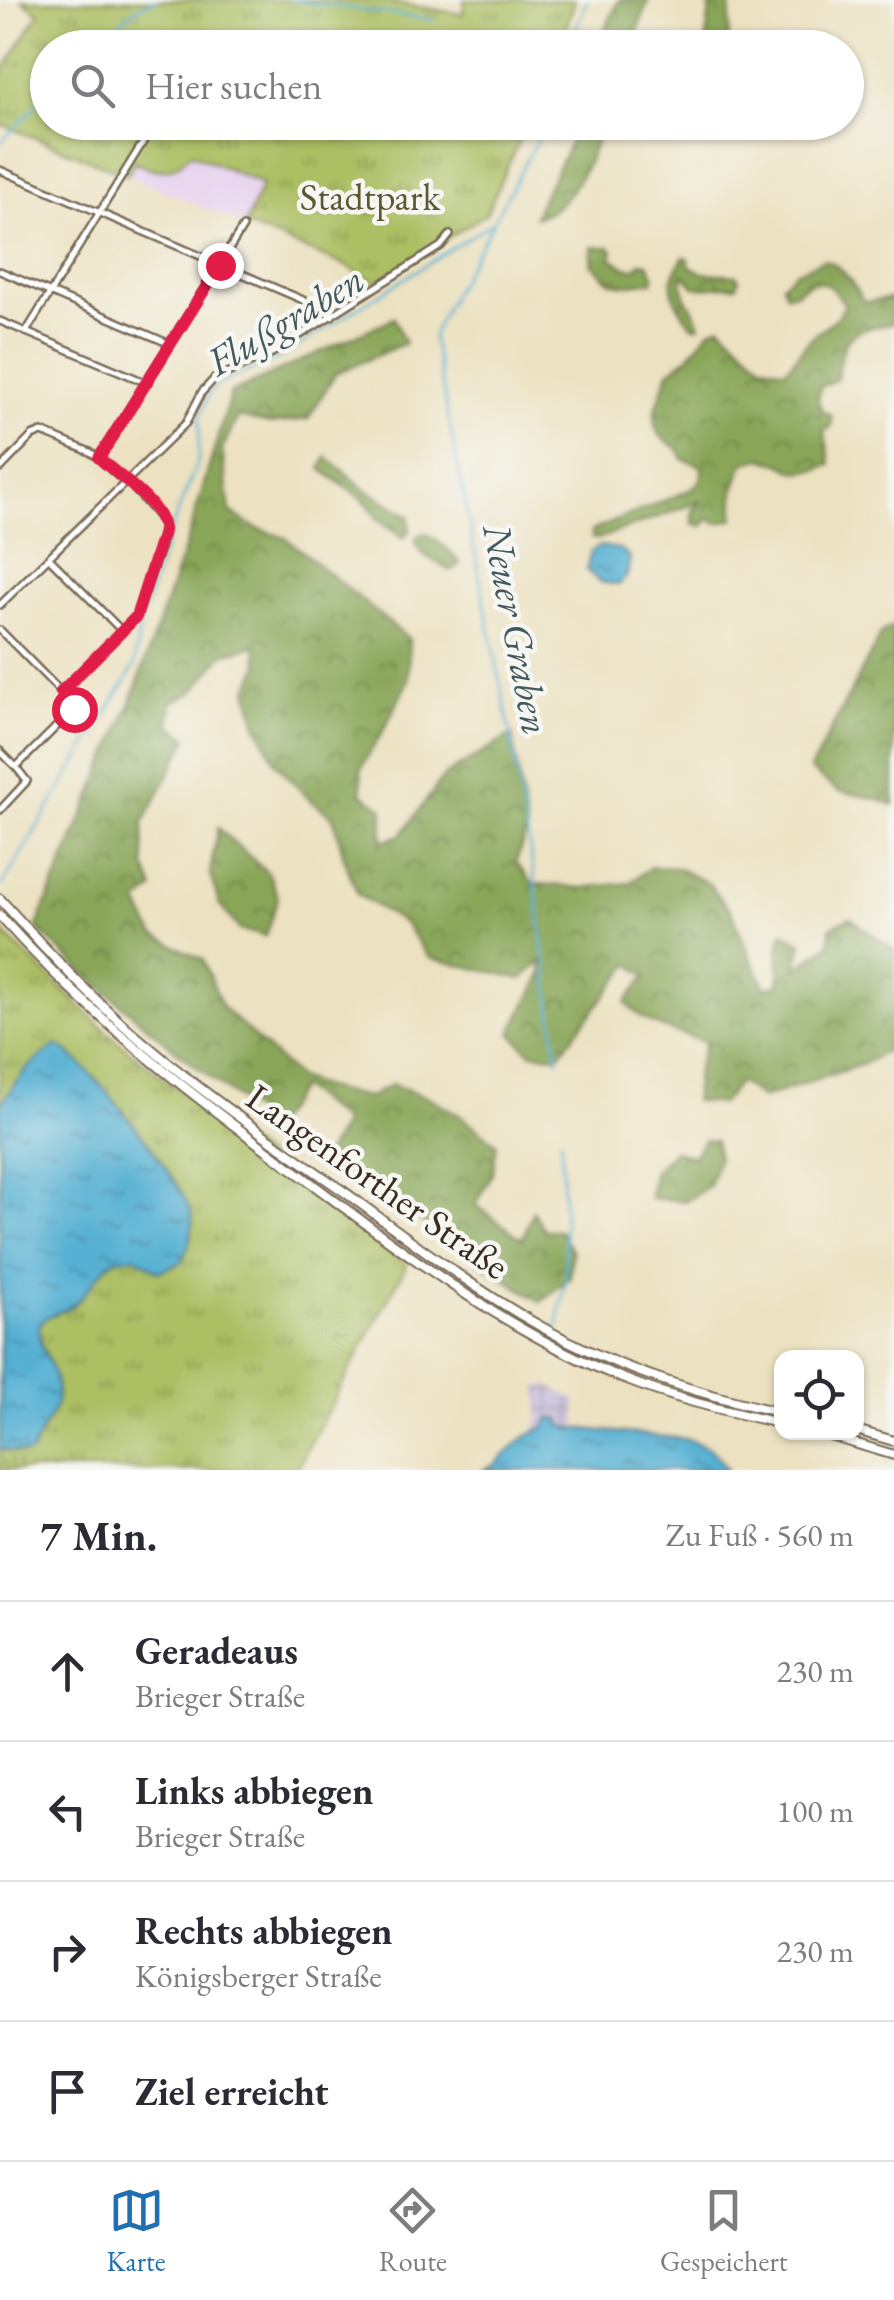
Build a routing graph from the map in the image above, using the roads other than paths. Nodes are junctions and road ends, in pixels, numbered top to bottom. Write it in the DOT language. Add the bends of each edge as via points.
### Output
graph roads {
  1 [pos="144,140"];
  2 [pos="0,170"];
  3 [pos="100,213"];
  4 [pos="243,227"];
  5 [pos="450,236"];
  6 [pos="220,265"];
  7 [pos="0,271"];
  8 [pos="50,292"];
  9 [pos="332,316"];
  10 [pos="0,321"];
  11 [pos="26,332"];
  12 [pos="170,344"];
  13 [pos="147,383"];
  14 [pos="99,458"];
  15 [pos="0,469"];
  16 [pos="126,482"];
  17 [pos="49,558"];
  18 [pos="0,605"];
  19 [pos="0,630"];
  20 [pos="122,631"];
  21 [pos="61,692"];
  22 [pos="0,751"];
  23 [pos="16,767"];
  24 [pos="0,810"];
  25 [pos="0,899"];
  26 [pos="0,916"];
  27 [pos="774,1411"];
  28 [pos="774,1422"];
  29 [pos="864,1433"];
  30 [pos="844,1440"];
  31 [pos="894,1442"];
  32 [pos="894,1454"];
  1 -- 3 [label="street"];
  2 -- 3 [label="street"];
  3 -- 6 [label="street"];
  3 -- 8 [label="street"];
  4 -- 6 [label="street"];
  5 -- 9 [label="street"];
  6 -- 9 [label="street"];
  6 -- 12 [label="street"];
  7 -- 8 [label="street"];
  8 -- 11 [label="street"];
  8 -- 12 [label="street"];
  9 -- 16 [label="street" via="214,379 186,423"];
  10 -- 11 [label="street"];
  11 -- 13 [label="street"];
  12 -- 13 [label="street"];
  13 -- 14 [label="street"];
  14 -- 15 [label="street" via="38,432"];
  14 -- 16 [label="street"];
  16 -- 17 [label="street"];
  16 -- 20 [label="street" via="161,516 164,529 139,612"];
  17 -- 18 [label="street"];
  17 -- 20 [label="street"];
  19 -- 21 [label="street"];
  20 -- 21 [label="street"];
  21 -- 23 [label="street" via="72,712"];
  22 -- 23 [label="street"];
  23 -- 24 [label="street" via="26,785"];
  25 -- 27 [label="main road, Langenforther Straße" via="82,987 157,1054 510,1309 624,1367"];
  26 -- 28 [label="main road, Langenforther Straße" via="151,1062 471,1298 620,1377"];
  29 -- 31 [label="main road"];
  30 -- 32 [label="main road"];
}
